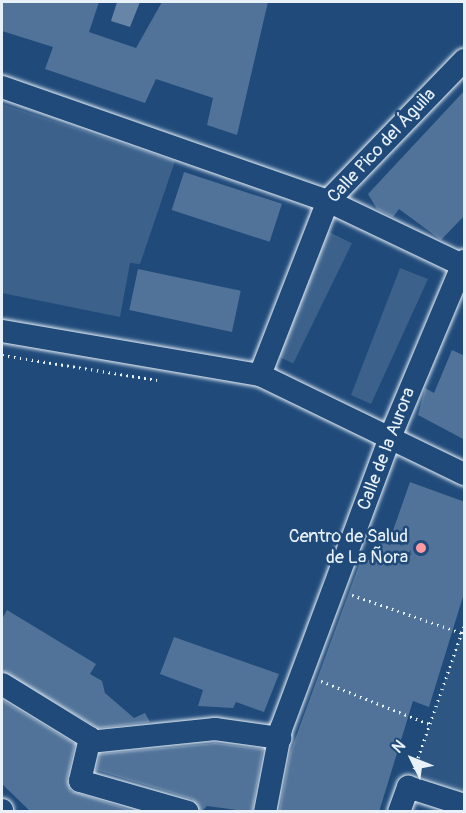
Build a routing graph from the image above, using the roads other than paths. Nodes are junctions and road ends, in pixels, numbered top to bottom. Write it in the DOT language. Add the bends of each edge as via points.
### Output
graph roads {
  1 [pos="465,60"];
  2 [pos="2,87"];
  3 [pos="328,201"];
  4 [pos="464,264"];
  5 [pos="2,331"];
  6 [pos="261,375"];
  7 [pos="391,435"];
  8 [pos="465,474"];
  9 [pos="2,684"];
  10 [pos="280,738"];
  11 [pos="89,740"];
  12 [pos="465,805"];
  13 [pos="188,812"];
  14 [pos="265,812"];
  15 [pos="399,812"];
  1 -- 3 [label="street, Calle Pico del Águila"];
  2 -- 3 [label="street"];
  3 -- 4 [label="street"];
  3 -- 6 [label="street, Calle Pico del Águila"];
  4 -- 7 [label="street, Calle de la Aurora"];
  5 -- 6 [label="street"];
  6 -- 7 [label="street"];
  7 -- 8 [label="street"];
  7 -- 10 [label="street, Calle de la Aurora"];
  9 -- 11 [label="street"];
  10 -- 11 [label="street" via="215,729"];
  10 -- 14 [label="street, Calle de la Aurora"];
  11 -- 13 [label="street" via="80,781"];
  12 -- 15 [label="street" via="408,787"];
}
